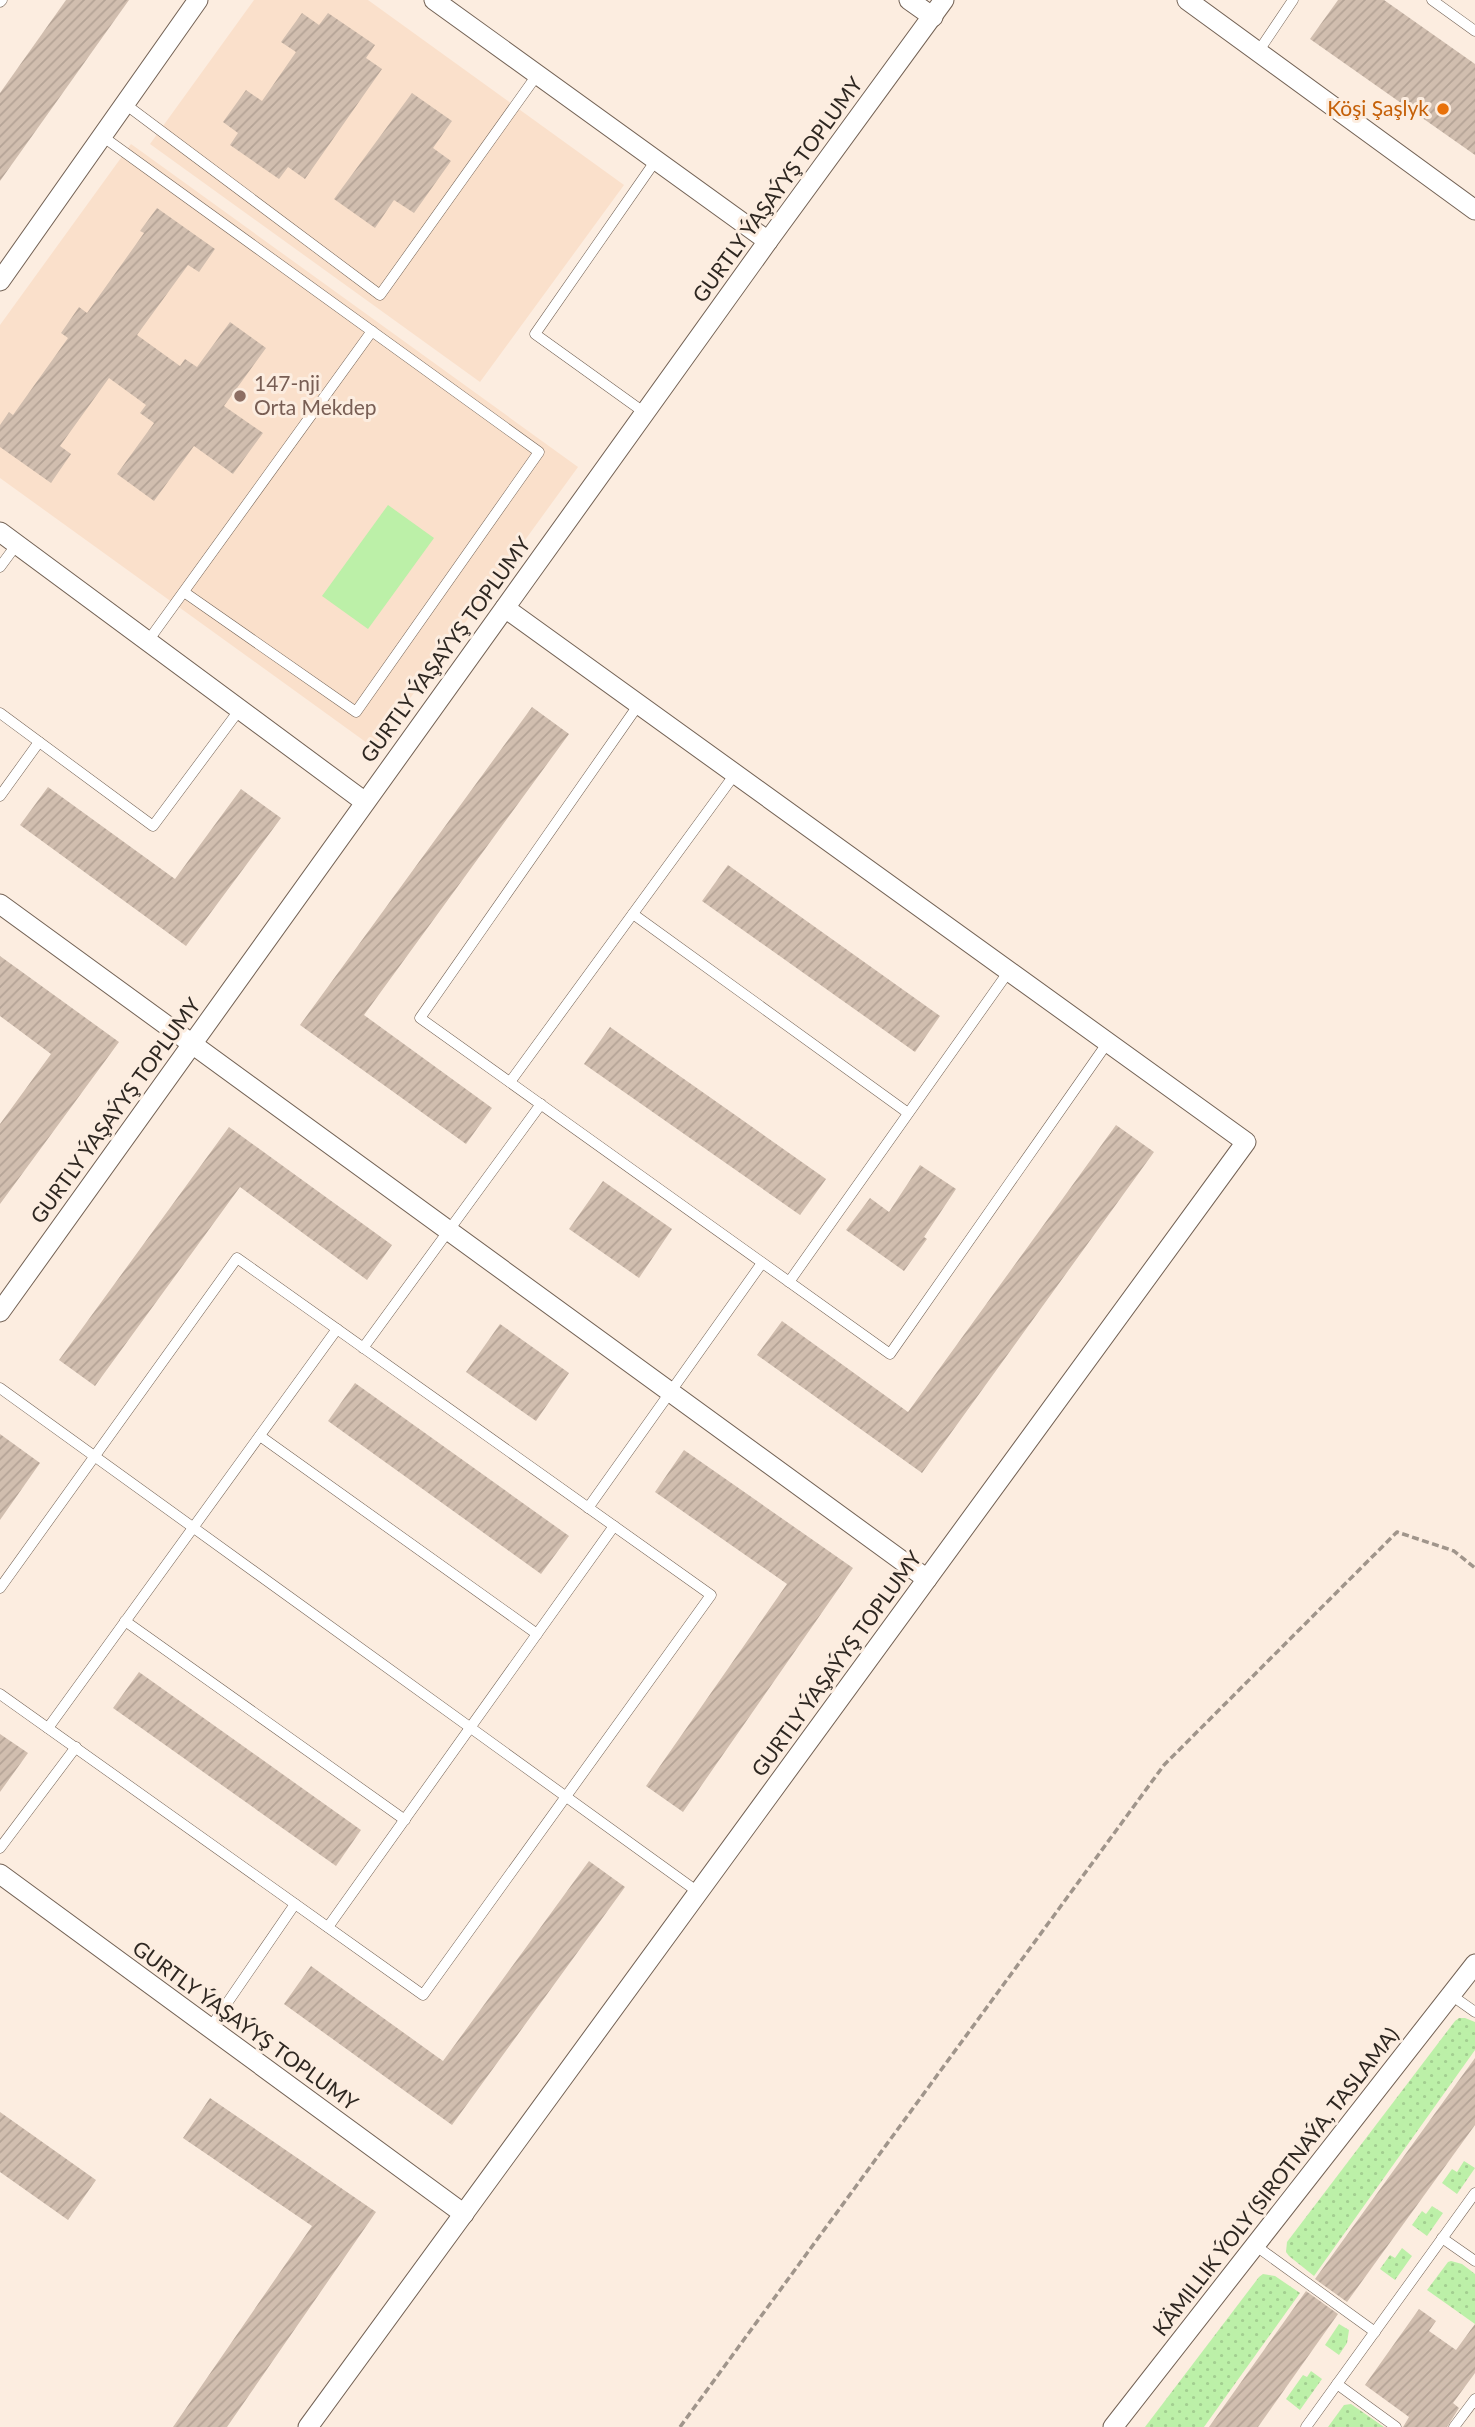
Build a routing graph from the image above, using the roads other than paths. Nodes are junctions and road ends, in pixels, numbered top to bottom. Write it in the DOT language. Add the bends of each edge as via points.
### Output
graph roads {
  1 [pos="198,0"];
  2 [pos="433,0"];
  3 [pos="909,0"];
  4 [pos="944,0"];
  5 [pos="1187,0"];
  6 [pos="1293,0"];
  7 [pos="1432,0"];
  8 [pos="933,17"];
  9 [pos="1475,31"];
  10 [pos="1258,52"];
  11 [pos="537,75"];
  12 [pos="125,104"];
  13 [pos="102,136"];
  14 [pos="656,160"];
  15 [pos="1475,210"];
  16 [pos="768,241"];
  17 [pos="0,281"];
  18 [pos="372,331"];
  19 [pos="645,413"];
  20 [pos="0,532"];
  21 [pos="16,544"];
  22 [pos="0,566"];
  23 [pos="184,592"];
  24 [pos="505,608"];
  25 [pos="148,641"];
  26 [pos="639,704"];
  27 [pos="240,709"];
  28 [pos="0,713"];
  29 [pos="39,742"];
  30 [pos="735,774"];
  31 [pos="0,796"];
  32 [pos="365,802"];
  33 [pos="0,905"];
  34 [pos="632,915"];
  35 [pos="1009,971"];
  36 [pos="1108,1042"];
  37 [pos="192,1044"];
  38 [pos="510,1082"];
  39 [pos="541,1104"];
  40 [pos="908,1113"];
  41 [pos="449,1231"];
  42 [pos="762,1263"];
  43 [pos="789,1282"];
  44 [pos="0,1312"];
  45 [pos="337,1329"];
  46 [pos="363,1348"];
  47 [pos="0,1388"];
  48 [pos="669,1392"];
  49 [pos="260,1436"];
  50 [pos="95,1456"];
  51 [pos="588,1508"];
  52 [pos="614,1526"];
  53 [pos="193,1527"];
  54 [pos="927,1579"];
  55 [pos="0,1588"];
  56 [pos="125,1622"];
  57 [pos="537,1634"];
  58 [pos="0,1693"];
  59 [pos="48,1728"];
  60 [pos="470,1728"];
  61 [pos="76,1747"];
  62 [pos="566,1797"];
  63 [pos="405,1820"];
  64 [pos="0,1848"];
  65 [pos="0,1874"];
  66 [pos="698,1892"];
  67 [pos="295,1904"];
  68 [pos="328,1927"];
  69 [pos="1475,1964"];
  70 [pos="1451,1995"];
  71 [pos="1475,2012"];
  72 [pos="210,2028"];
  73 [pos="1475,2193"];
  74 [pos="464,2214"];
  75 [pos="1442,2238"];
  76 [pos="1256,2246"];
  77 [pos="1475,2261"];
  78 [pos="1375,2332"];
  79 [pos="1337,2384"];
  80 [pos="1474,2403"];
  81 [pos="308,2427"];
  82 [pos="1113,2427"];
  83 [pos="1306,2427"];
  84 [pos="1396,2427"];
  85 [pos="1454,2427"];
  1 -- 12 [label="street"];
  2 -- 11 [label="street"];
  3 -- 8 [label="street"];
  4 -- 8 [label="street, GURTLY ÝAŞAÝYŞ TOPLUMY"];
  5 -- 10 [label="street"];
  6 -- 10 [label="lane"];
  7 -- 9 [label="lane"];
  8 -- 16 [label="street, GURTLY ÝAŞAÝYŞ TOPLUMY"];
  10 -- 15 [label="street"];
  11 -- 12 [label="lane" via="380,295"];
  11 -- 14 [label="street"];
  12 -- 13 [label="street"];
  13 -- 17 [label="street"];
  13 -- 18 [label="lane"];
  14 -- 16 [label="street"];
  14 -- 19 [label="lane" via="535,334"];
  16 -- 19 [label="street, GURTLY ÝAŞAÝYŞ TOPLUMY"];
  18 -- 23 [label="lane"];
  18 -- 23 [label="lane" via="539,452 356,712"];
  19 -- 24 [label="street, GURTLY ÝAŞAÝYŞ TOPLUMY"];
  20 -- 21 [label="street"];
  21 -- 22 [label="lane"];
  21 -- 25 [label="street"];
  23 -- 25 [label="lane"];
  24 -- 26 [label="street"];
  24 -- 32 [label="street, GURTLY ÝAŞAÝYŞ TOPLUMY"];
  25 -- 27 [label="street"];
  26 -- 30 [label="street"];
  26 -- 38 [label="lane" via="420,1017"];
  27 -- 29 [label="lane" via="153,826"];
  27 -- 32 [label="street"];
  28 -- 29 [label="lane"];
  29 -- 31 [label="lane"];
  30 -- 34 [label="lane"];
  30 -- 35 [label="street"];
  32 -- 37 [label="street, GURTLY ÝAŞAÝYŞ TOPLUMY"];
  33 -- 37 [label="street"];
  34 -- 38 [label="lane"];
  34 -- 40 [label="lane"];
  35 -- 36 [label="street"];
  35 -- 40 [label="lane"];
  36 -- 43 [label="lane" via="890,1354"];
  36 -- 54 [label="street, GURTLY ÝAŞAÝYŞ TOPLUMY" via="1246,1142"];
  37 -- 41 [label="street"];
  37 -- 44 [label="street, GURTLY ÝAŞAÝYŞ TOPLUMY"];
  38 -- 39 [label="lane"];
  39 -- 41 [label="lane"];
  39 -- 42 [label="lane"];
  40 -- 43 [label="lane"];
  41 -- 46 [label="lane"];
  41 -- 48 [label="street"];
  42 -- 43 [label="lane"];
  42 -- 48 [label="lane"];
  45 -- 46 [label="lane"];
  45 -- 49 [label="lane"];
  45 -- 50 [label="lane" via="237,1258"];
  46 -- 51 [label="lane"];
  47 -- 50 [label="lane"];
  48 -- 51 [label="lane"];
  48 -- 54 [label="street"];
  49 -- 53 [label="lane"];
  49 -- 57 [label="lane"];
  50 -- 53 [label="lane"];
  50 -- 55 [label="lane"];
  51 -- 52 [label="lane"];
  52 -- 57 [label="lane"];
  52 -- 62 [label="lane" via="710,1595"];
  53 -- 56 [label="lane"];
  53 -- 60 [label="lane"];
  54 -- 66 [label="street, GURTLY ÝAŞAÝYŞ TOPLUMY"];
  56 -- 59 [label="lane"];
  56 -- 63 [label="lane"];
  57 -- 60 [label="lane"];
  58 -- 59 [label="lane"];
  59 -- 61 [label="lane"];
  60 -- 62 [label="lane"];
  60 -- 63 [label="lane"];
  61 -- 64 [label="lane"];
  61 -- 67 [label="lane"];
  62 -- 66 [label="lane"];
  62 -- 68 [label="lane" via="423,1995"];
  63 -- 68 [label="lane"];
  65 -- 72 [label="street, GURTLY ÝAŞAÝYŞ TOPLUMY"];
  66 -- 74 [label="street, GURTLY ÝAŞAÝYŞ TOPLUMY"];
  67 -- 68 [label="lane"];
  67 -- 72 [label="lane"];
  69 -- 70 [label="street, KÄMILLIK ÝOLY (SIROTNAÝA, TASLAMA)"];
  70 -- 71 [label="lane"];
  70 -- 76 [label="street, KÄMILLIK ÝOLY (SIROTNAÝA, TASLAMA)"];
  72 -- 74 [label="street, GURTLY ÝAŞAÝYŞ TOPLUMY"];
  73 -- 75 [label="lane"];
  74 -- 81 [label="street, GURTLY ÝAŞAÝYŞ TOPLUMY"];
  75 -- 77 [label="lane"];
  75 -- 78 [label="lane"];
  76 -- 78 [label="lane"];
  76 -- 82 [label="street, KÄMILLIK ÝOLY (SIROTNAÝA, TASLAMA)"];
  78 -- 79 [label="lane"];
  79 -- 83 [label="lane"];
  79 -- 84 [label="lane"];
  80 -- 85 [label="lane"];
}
